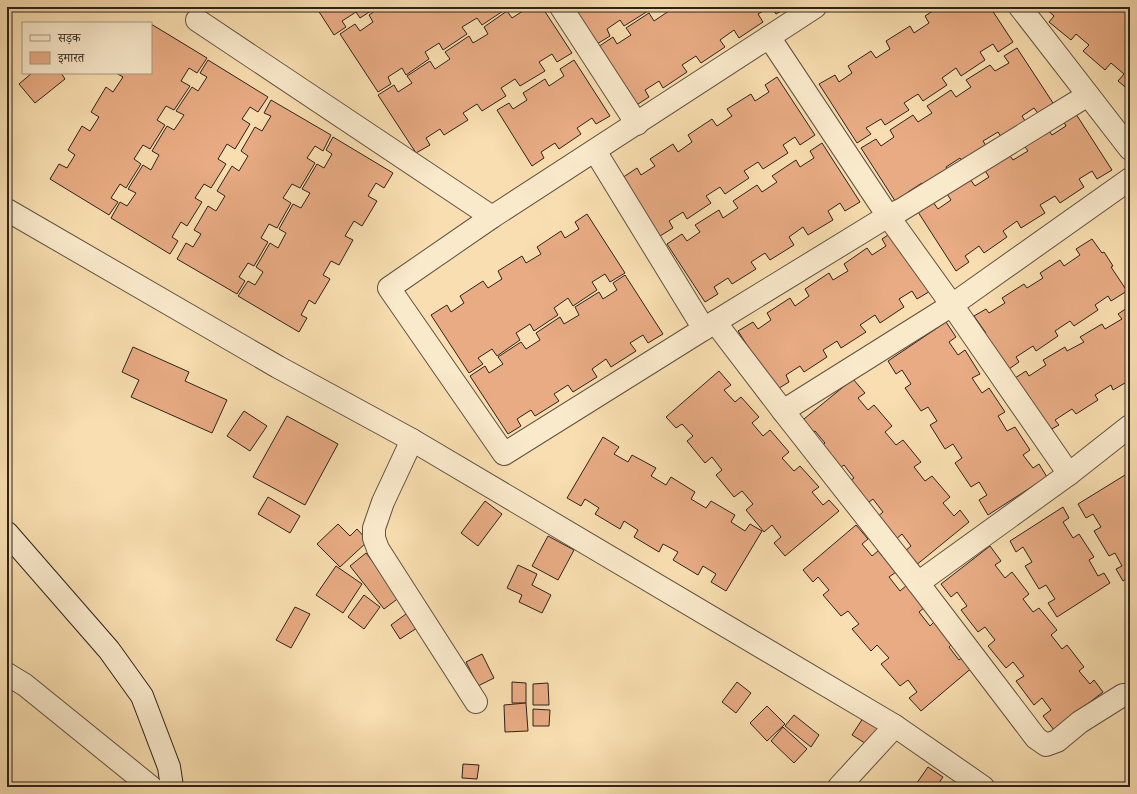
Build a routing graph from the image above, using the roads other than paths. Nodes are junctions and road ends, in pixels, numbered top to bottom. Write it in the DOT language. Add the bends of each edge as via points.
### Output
graph roads {
  1 [pos="561,7"];
  2 [pos="815,7"];
  3 [pos="1020,7"];
  4 [pos="197,20"];
  5 [pos="769,37"];
  6 [pos="1088,95"];
  7 [pos="638,124"];
  8 [pos="1130,149"];
  9 [pos="595,151"];
  10 [pos="1130,179"];
  11 [pos="7,210"];
  12 [pos="888,216"];
  13 [pos="492,217"];
  14 [pos="952,305"];
  15 [pos="710,325"];
  16 [pos="783,411"];
  17 [pos="1130,426"];
  18 [pos="412,440"];
  19 [pos="1069,474"];
  20 [pos="7,533"];
  21 [pos="918,583"];
  22 [pos="7,674"];
  23 [pos="1130,695"];
  24 [pos="476,702"];
  25 [pos="895,726"];
  26 [pos="151,787"];
  27 [pos="172,787"];
  28 [pos="839,787"];
  29 [pos="983,787"];
  1 -- 7 [label="street"];
  2 -- 5 [label="street"];
  3 -- 6 [label="street"];
  4 -- 13 [label="street"];
  5 -- 7 [label="street"];
  5 -- 12 [label="street"];
  6 -- 8 [label="street"];
  6 -- 12 [label="street"];
  7 -- 9 [label="street"];
  9 -- 13 [label="street"];
  9 -- 15 [label="street"];
  10 -- 14 [label="street"];
  11 -- 18 [label="street" via="278,367"];
  12 -- 14 [label="street"];
  12 -- 15 [label="street"];
  13 -- 15 [label="street" via="389,288 504,454"];
  14 -- 16 [label="street"];
  14 -- 19 [label="street"];
  15 -- 16 [label="street"];
  16 -- 21 [label="street"];
  17 -- 19 [label="street"];
  18 -- 24 [label="street" via="383,502 374,528 374,538 378,549"];
  18 -- 25 [label="street"];
  19 -- 21 [label="street"];
  20 -- 27 [label="street" via="109,650 142,696 169,767"];
  21 -- 23 [label="street" via="1036,738 1046,745 1057,741 1080,722 1123,695"];
  22 -- 26 [label="street" via="25,685"];
  25 -- 28 [label="street"];
  25 -- 29 [label="street"];
}
